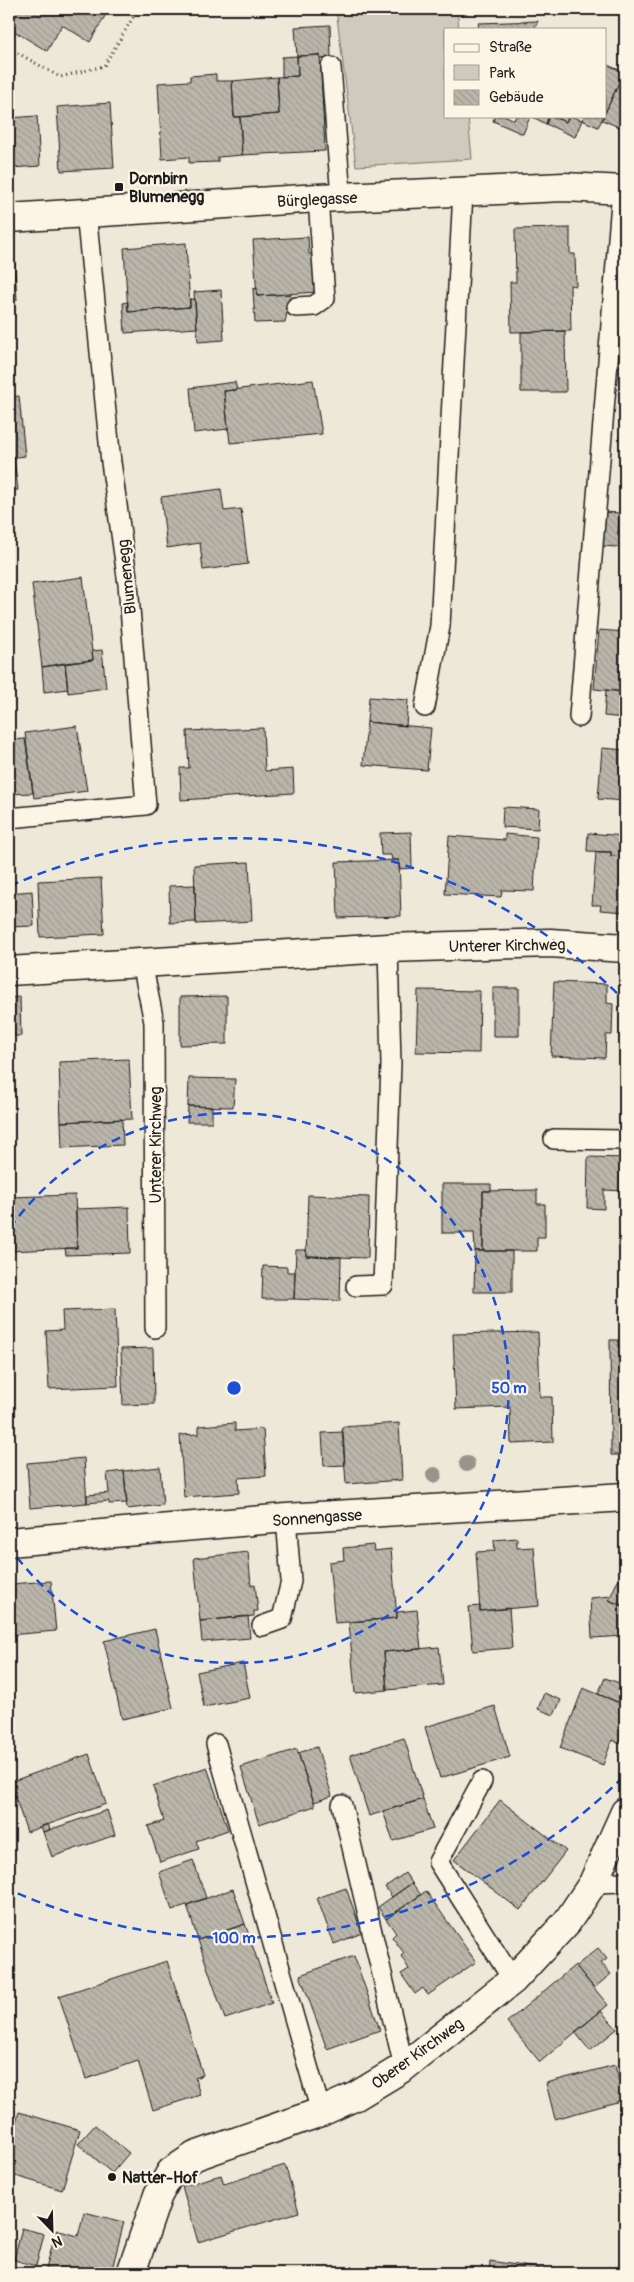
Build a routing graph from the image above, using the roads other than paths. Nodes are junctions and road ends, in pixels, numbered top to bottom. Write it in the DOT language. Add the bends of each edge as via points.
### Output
graph roads {
  1 [pos="331,67"];
  2 [pos="624,190"];
  3 [pos="463,192"];
  4 [pos="329,198"];
  5 [pos="86,212"];
  6 [pos="9,218"];
  7 [pos="296,307"];
  8 [pos="425,707"];
  9 [pos="579,717"];
  10 [pos="9,818"];
  11 [pos="388,948"];
  12 [pos="625,948"];
  13 [pos="142,963"];
  14 [pos="9,971"];
  15 [pos="554,1140"];
  16 [pos="625,1140"];
  17 [pos="356,1286"];
  18 [pos="156,1328"];
  19 [pos="625,1497"];
  20 [pos="286,1518"];
  21 [pos="9,1542"];
  22 [pos="262,1626"];
  23 [pos="216,1744"];
  24 [pos="482,1781"];
  25 [pos="342,1805"];
  26 [pos="625,1812"];
  27 [pos="625,1882"];
  28 [pos="593,1883"];
  29 [pos="513,1980"];
  30 [pos="404,2067"];
  31 [pos="321,2112"];
  32 [pos="131,2273"];
  1 -- 4 [label="lane"];
  2 -- 3 [label="street, Bürglegasse" via="564,187"];
  2 -- 9 [label="lane"];
  3 -- 4 [label="street, Bürglegasse"];
  3 -- 8 [label="lane" via="440,626"];
  4 -- 5 [label="street, Bürglegasse"];
  4 -- 7 [label="lane" via="325,298 314,306"];
  5 -- 6 [label="street, Bürglegasse"];
  5 -- 10 [label="lane, Blumenegg" via="111,462 128,584 146,804"];
  11 -- 12 [label="street, Unterer Kirchweg" via="550,943"];
  11 -- 13 [label="street, Unterer Kirchweg"];
  11 -- 17 [label="lane" via="391,1064 383,1285"];
  13 -- 14 [label="street, Unterer Kirchweg"];
  13 -- 18 [label="lane, Unterer Kirchweg" via="154,1022"];
  15 -- 16 [label="lane"];
  19 -- 20 [label="street, Sonnengasse"];
  20 -- 21 [label="street, Sonnengasse"];
  20 -- 22 [label="lane" via="291,1581 282,1619"];
  23 -- 31 [label="lane"];
  24 -- 29 [label="lane" via="438,1862"];
  25 -- 30 [label="lane"];
  26 -- 28 [label="street, Oberer Kirchweg"];
  27 -- 28 [label="lane"];
  28 -- 29 [label="street, Oberer Kirchweg" via="567,1922"];
  29 -- 30 [label="street, Oberer Kirchweg"];
  30 -- 31 [label="street, Oberer Kirchweg" via="356,2096"];
  31 -- 32 [label="street, Oberer Kirchweg" via="196,2156 171,2172 158,2196"];
}
